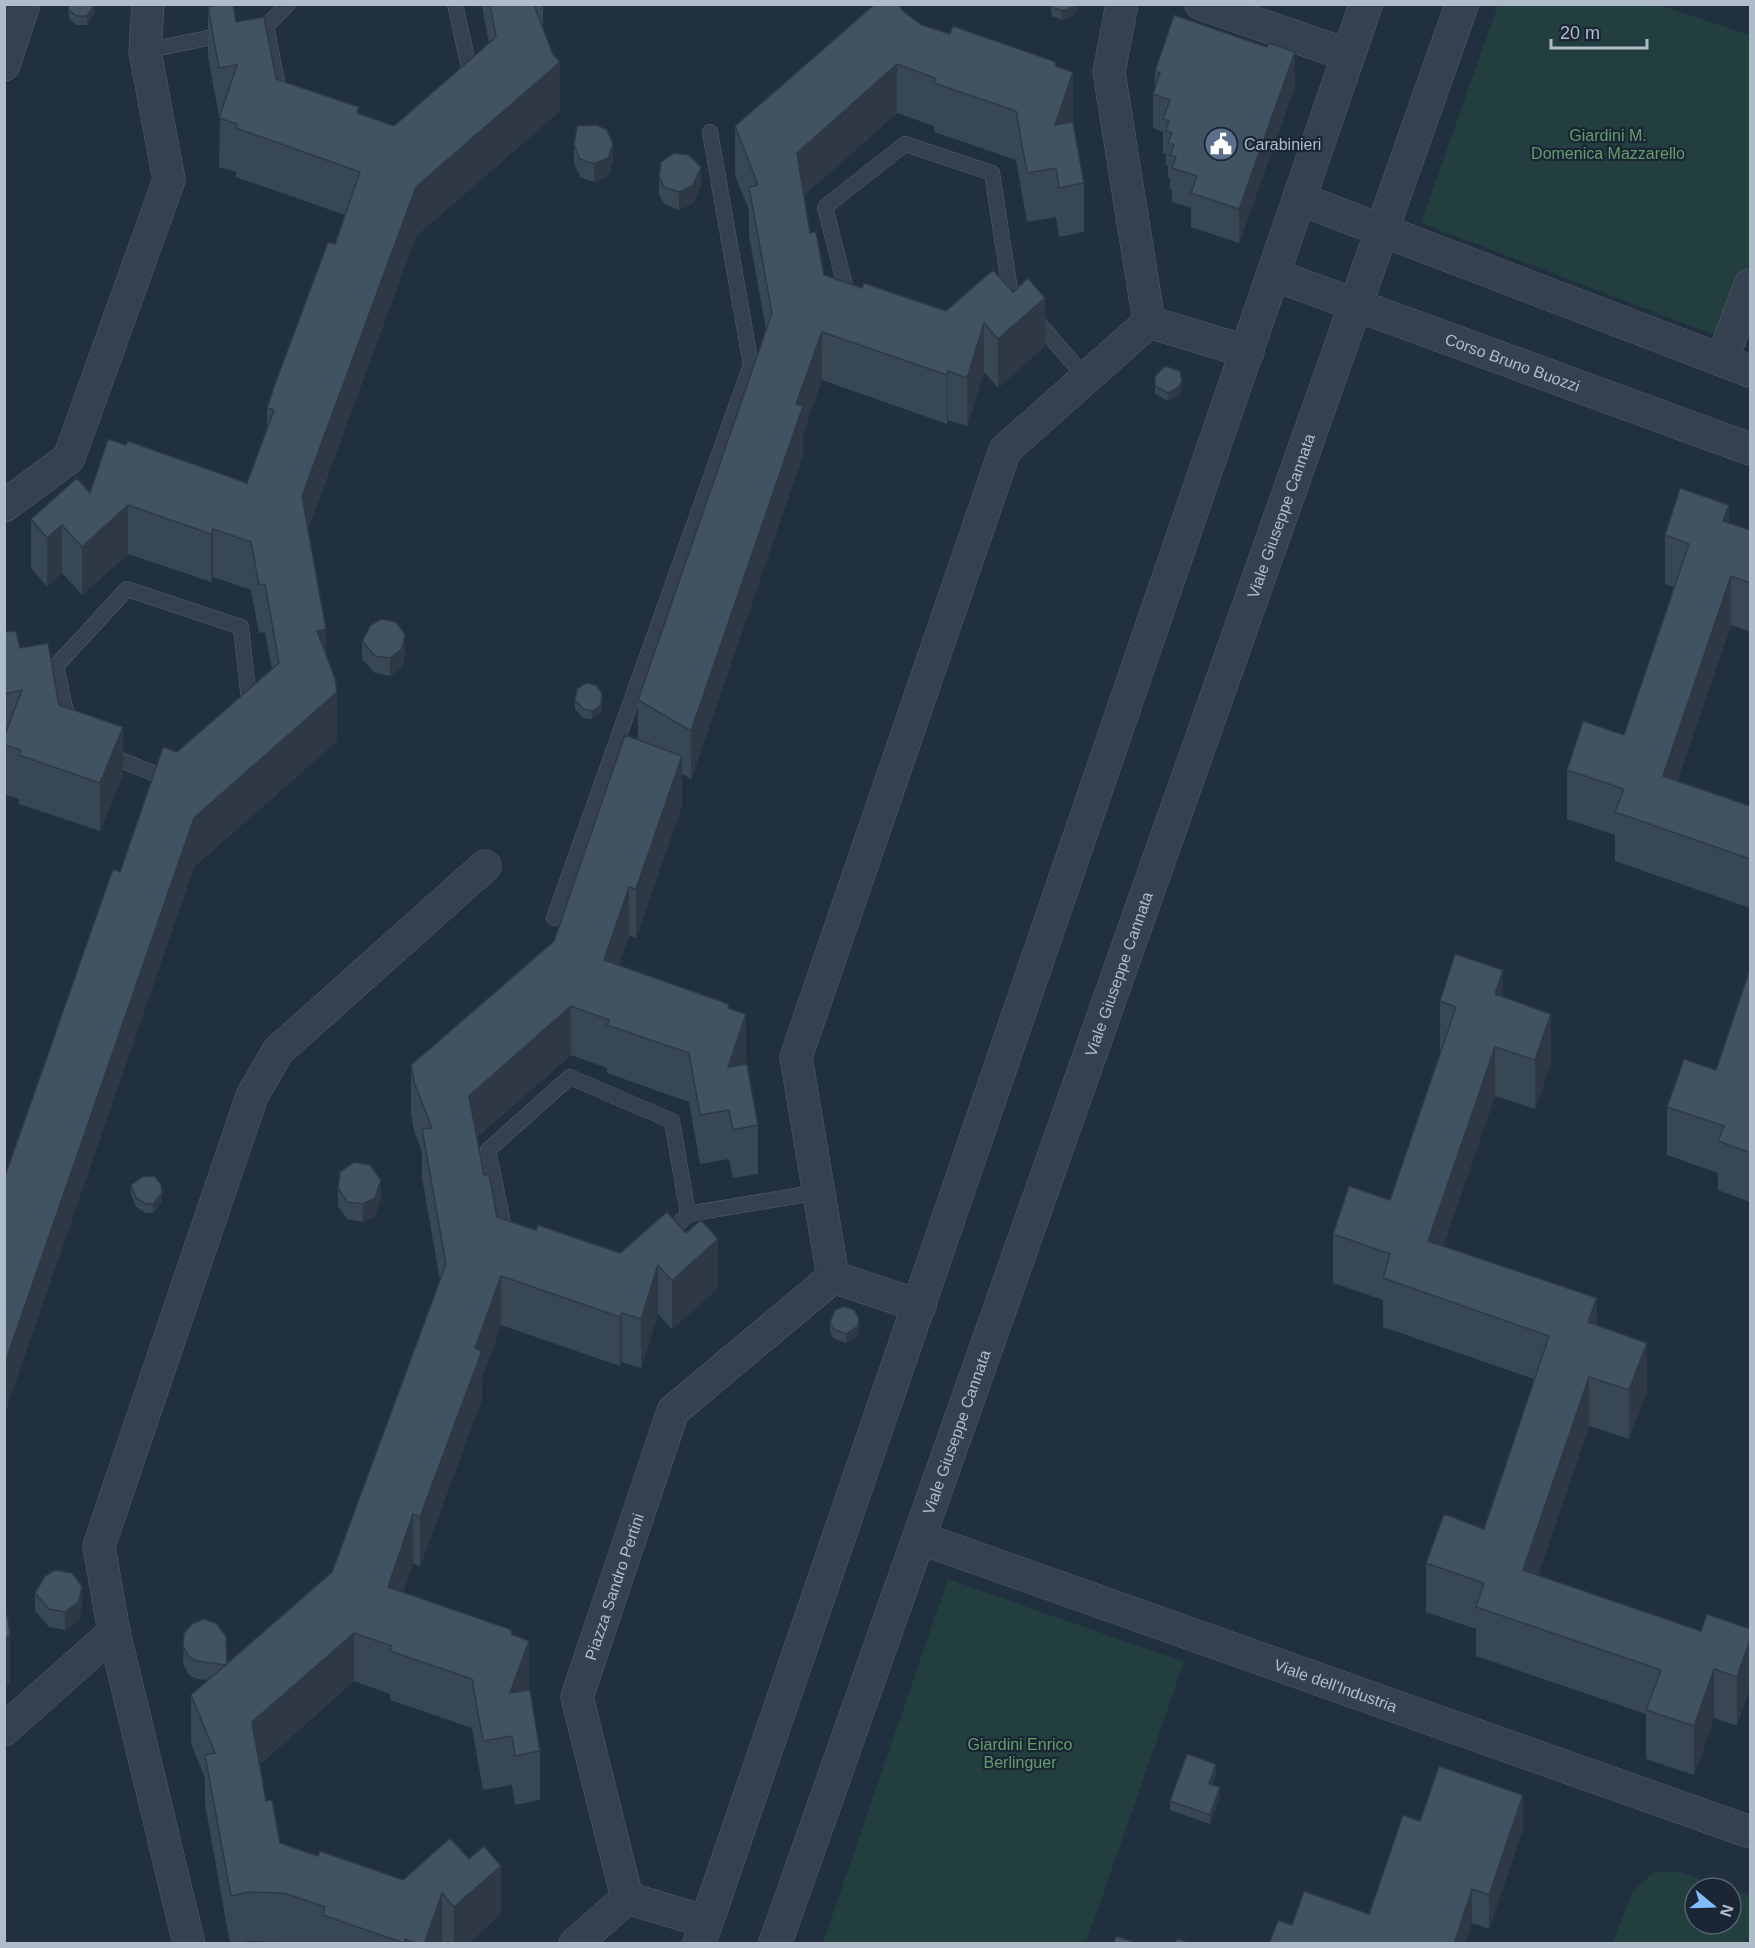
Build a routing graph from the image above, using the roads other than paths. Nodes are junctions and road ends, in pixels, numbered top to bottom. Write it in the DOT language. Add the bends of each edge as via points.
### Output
graph roads {
  1 [pos="24,4"];
  2 [pos="148,4"];
  3 [pos="288,4"];
  4 [pos="455,4"];
  5 [pos="1122,4"];
  6 [pos="1201,4"];
  7 [pos="1366,4"];
  8 [pos="1462,4"];
  9 [pos="266,26"];
  10 [pos="145,51"];
  11 [pos="1348,54"];
  12 [pos="4,64"];
  13 [pos="464,90"];
  14 [pos="283,111"];
  15 [pos="710,132"];
  16 [pos="1300,199"];
  17 [pos="1384,229"];
  18 [pos="1274,275"];
  19 [pos="1750,285"];
  20 [pos="1010,290"];
  21 [pos="992,301"];
  22 [pos="1357,305"];
  23 [pos="862,310"];
  24 [pos="1149,321"];
  25 [pos="1248,352"];
  26 [pos="1736,365"];
  27 [pos="1086,378"];
  28 [pos="1750,449"];
  29 [pos="4,506"];
  30 [pos="56,666"];
  31 [pos="4,671"];
  32 [pos="243,723"];
  33 [pos="73,741"];
  34 [pos="94,749"];
  35 [pos="187,776"];
  36 [pos="485,866"];
  37 [pos="554,918"];
  38 [pos="819,1192"];
  39 [pos="688,1214"];
  40 [pos="518,1247"];
  41 [pos="650,1253"];
  42 [pos="833,1277"];
  43 [pos="920,1306"];
  44 [pos="920,1538"];
  45 [pos="114,1632"];
  46 [pos="4,1730"];
  47 [pos="1750,1832"];
  48 [pos="627,1898"];
  49 [pos="703,1933"];
  50 [pos="189,1944"];
  51 [pos="575,1944"];
  52 [pos="775,1944"];
  1 -- 12 [label="street"];
  2 -- 10 [label="street"];
  3 -- 9 [label="lane"];
  4 -- 13 [label="lane" via="472,83"];
  5 -- 24 [label="street" via="1109,72"];
  6 -- 11 [label="street"];
  7 -- 11 [label="street"];
  8 -- 17 [label="street, Viale Giuseppe Cannata"];
  9 -- 10 [label="lane"];
  9 -- 14 [label="lane"];
  10 -- 29 [label="street" via="169,180 69,458"];
  11 -- 16 [label="street"];
  15 -- 37 [label="lane" via="751,365"];
  16 -- 17 [label="street"];
  16 -- 18 [label="street"];
  17 -- 22 [label="street, Viale Giuseppe Cannata"];
  17 -- 26 [label="street"];
  18 -- 22 [label="street, Corso Bruno Buozzi"];
  18 -- 25 [label="street"];
  19 -- 26 [label="street"];
  20 -- 21 [label="lane"];
  20 -- 23 [label="lane" via="992,173 905,144 825,207 850,307"];
  20 -- 27 [label="lane"];
  22 -- 28 [label="street, Corso Bruno Buozzi"];
  22 -- 44 [label="street, Viale Giuseppe Cannata"];
  24 -- 25 [label="street"];
  24 -- 27 [label="street"];
  25 -- 43 [label="street"];
  27 -- 38 [label="street" via="1005,450 796,1058"];
  30 -- 31 [label="lane"];
  30 -- 32 [label="lane" via="126,589 241,627 251,715"];
  30 -- 33 [label="lane"];
  34 -- 35 [label="lane" via="179,783"];
  36 -- 45 [label="street" via="278,1051 252,1096 99,1546"];
  38 -- 39 [label="lane"];
  38 -- 42 [label="street"];
  39 -- 40 [label="lane" via="672,1121 570,1077 488,1150 507,1243"];
  39 -- 41 [label="lane"];
  42 -- 43 [label="street"];
  42 -- 48 [label="street, Piazza Sandro Pertini" via="673,1411 587,1668 578,1697"];
  43 -- 49 [label="street"];
  44 -- 47 [label="street, Viale dell'Industria"];
  44 -- 52 [label="street, Viale Giuseppe Cannata"];
  45 -- 46 [label="street"];
  45 -- 50 [label="street"];
  48 -- 49 [label="street"];
  48 -- 51 [label="street"];
}
